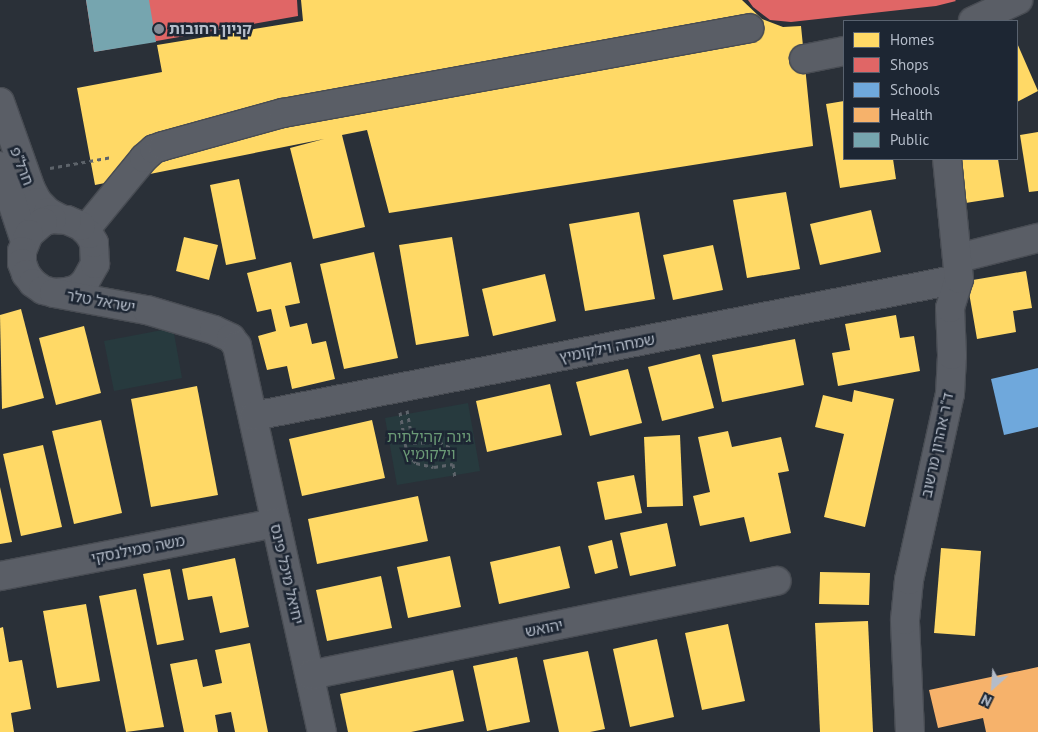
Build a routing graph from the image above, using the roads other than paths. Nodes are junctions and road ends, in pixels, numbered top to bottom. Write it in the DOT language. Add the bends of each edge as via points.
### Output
graph roads {
  1 [pos="1018,0"];
  2 [pos="975,20"];
  3 [pos="749,28"];
  4 [pos="843,51"];
  5 [pos="804,59"];
  6 [pos="0,102"];
  7 [pos="947,160"];
  8 [pos="12,169"];
  9 [pos="81,234"];
  10 [pos="1038,238"];
  11 [pos="25,243"];
  12 [pos="0,265"];
  13 [pos="959,269"];
  14 [pos="54,293"];
  15 [pos="147,310"];
  16 [pos="254,416"];
  17 [pos="276,523"];
  18 [pos="0,576"];
  19 [pos="778,581"];
  20 [pos="310,675"];
  21 [pos="322,732"];
  22 [pos="910,732"];
  1 -- 2 [label="street"];
  3 -- 9 [label="street" via="283,112 163,146 144,158"];
  4 -- 5 [label="street"];
  6 -- 8 [label="street, חרל\"פ"];
  7 -- 13 [label="street, ד\"ר אהרון מרשוב"];
  8 -- 9 [label="street, חרל\"פ" via="48,212"];
  8 -- 11 [label="street, חרל\"פ"];
  9 -- 11 [label="street" via="43,222 35,227"];
  9 -- 14 [label="street" via="94,269 85,282 66,292"];
  9 -- 15 [label="street, ישראל טלר" via="106,282"];
  10 -- 13 [label="street, שמחה וילקומיץ"];
  11 -- 12 [label="street"];
  11 -- 14 [label="street" via="22,263 26,274 43,290"];
  13 -- 16 [label="street, שמחה וילקומיץ"];
  13 -- 22 [label="street, ד\"ר אהרון מרשוב" via="950,308 950,394 909,580 905,620"];
  14 -- 15 [label="street, ישראל טלר"];
  15 -- 16 [label="street, ישראל טלר" via="231,338 240,353"];
  16 -- 17 [label="street, יחיאל מיכל פינס"];
  17 -- 18 [label="street, משה סמילנסקי"];
  17 -- 20 [label="street, יחיאל מיכל פינס"];
  19 -- 20 [label="street, יהואש"];
  20 -- 21 [label="street, יחיאל מיכל פינס"];
}
